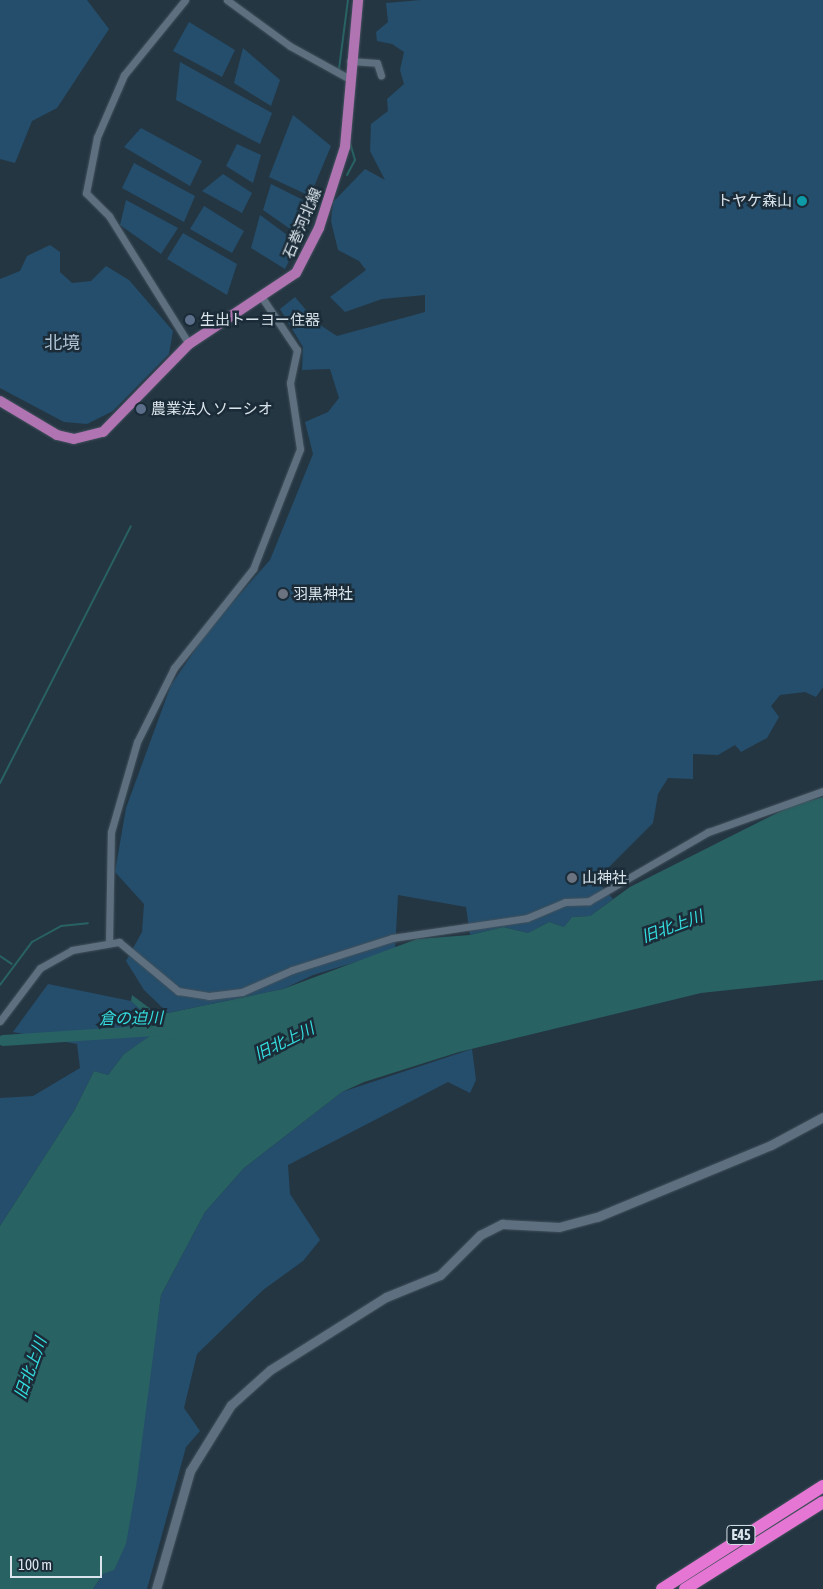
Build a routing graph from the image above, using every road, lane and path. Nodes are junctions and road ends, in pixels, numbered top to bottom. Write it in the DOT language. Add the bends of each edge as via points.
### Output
graph roads {
  1 [pos="185,0"];
  2 [pos="227,0"];
  3 [pos="358,0"];
  4 [pos="349,61"];
  5 [pos="382,74"];
  6 [pos="348,78"];
  7 [pos="263,299"];
  8 [pos="189,344"];
  9 [pos="0,400"];
  10 [pos="823,791"];
  11 [pos="109,943"];
  12 [pos="0,1021"];
  13 [pos="823,1117"];
  14 [pos="823,1486"];
  15 [pos="823,1502"];
  16 [pos="156,1589"];
  17 [pos="662,1589"];
  18 [pos="685,1589"];
  1 -- 8 [label="street" via="124,75 97,137 86,193 109,216"];
  2 -- 6 [label="street" via="290,46"];
  3 -- 4 [label="main road, 石巻河北線"];
  4 -- 5 [label="street" via="377,63"];
  4 -- 6 [label="main road, 石巻河北線"];
  6 -- 7 [label="main road, 石巻河北線" via="345,147 319,228 296,273"];
  7 -- 8 [label="main road, 石巻河北線" via="215,323"];
  7 -- 11 [label="street" via="297,350 290,382 300,449 253,569 174,668 137,742 111,832"];
  8 -- 9 [label="main road, 石巻河北線" via="110,427 90,437 57,435"];
  10 -- 11 [label="street" via="708,832 588,901 565,902 527,918 392,938 292,970 242,992 210,996 178,991 152,972 129,946"];
  11 -- 12 [label="street" via="72,950 40,968"];
  13 -- 16 [label="street" via="770,1145 597,1217 559,1227 522,1223 496,1226 472,1242 440,1275 386,1297 270,1370 231,1405 194,1463"];
  14 -- 17 [label="highway, E45"];
  15 -- 18 [label="highway, E45"];
}
